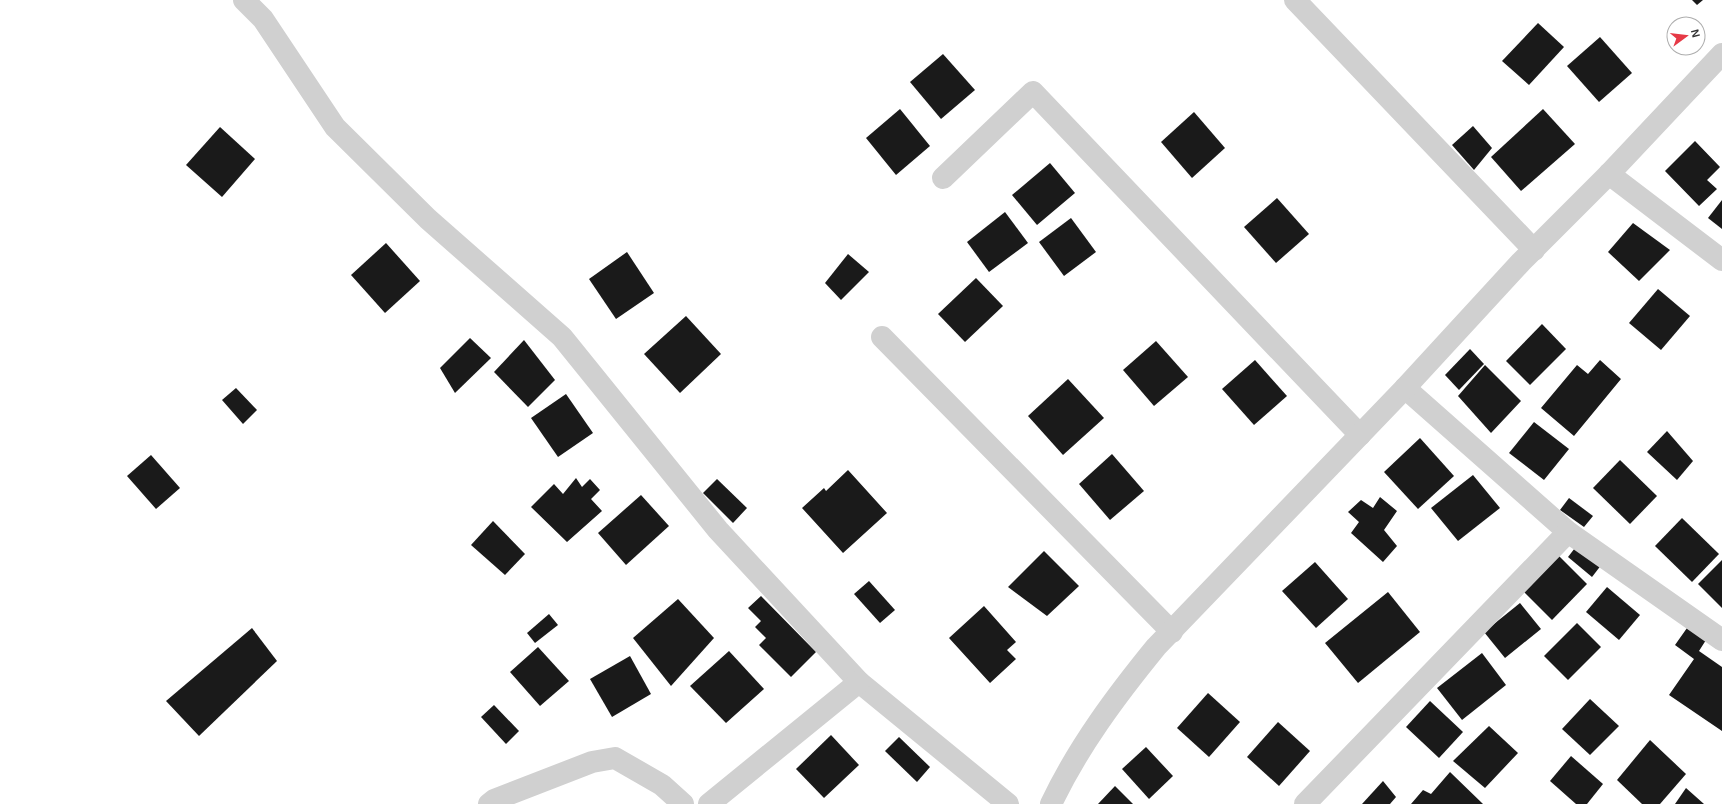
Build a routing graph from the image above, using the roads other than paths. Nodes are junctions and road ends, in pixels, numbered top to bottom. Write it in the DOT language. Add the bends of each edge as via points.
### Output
graph roads {
  1 [pos="244,0"];
  2 [pos="1295,0"];
  3 [pos="1722,54"];
  4 [pos="1610,174"];
  5 [pos="943,178"];
  6 [pos="1534,250"];
  7 [pos="1722,260"];
  8 [pos="882,337"];
  9 [pos="1405,388"];
  10 [pos="1360,435"];
  11 [pos="1568,532"];
  12 [pos="1172,632"];
  13 [pos="1722,640"];
  14 [pos="860,682"];
  15 [pos="489,804"];
  16 [pos="683,804"];
  17 [pos="709,804"];
  18 [pos="1008,804"];
  19 [pos="1051,804"];
  20 [pos="1305,804"];
  1 -- 14 [label="street" via="263,19 335,127 428,218 562,337 718,530"];
  2 -- 6 [label="street"];
  3 -- 4 [label="street"];
  4 -- 6 [label="street"];
  4 -- 7 [label="street"];
  5 -- 10 [label="street" via="1033,92"];
  6 -- 9 [label="street"];
  8 -- 12 [label="street"];
  9 -- 10 [label="street"];
  9 -- 11 [label="street"];
  10 -- 12 [label="street"];
  11 -- 13 [label="street"];
  11 -- 20 [label="street"];
  12 -- 19 [label="street" via="1121,689 1074,761"];
  14 -- 17 [label="street"];
  14 -- 18 [label="street"];
  15 -- 16 [label="street" via="592,762 616,758 662,785"];
}
